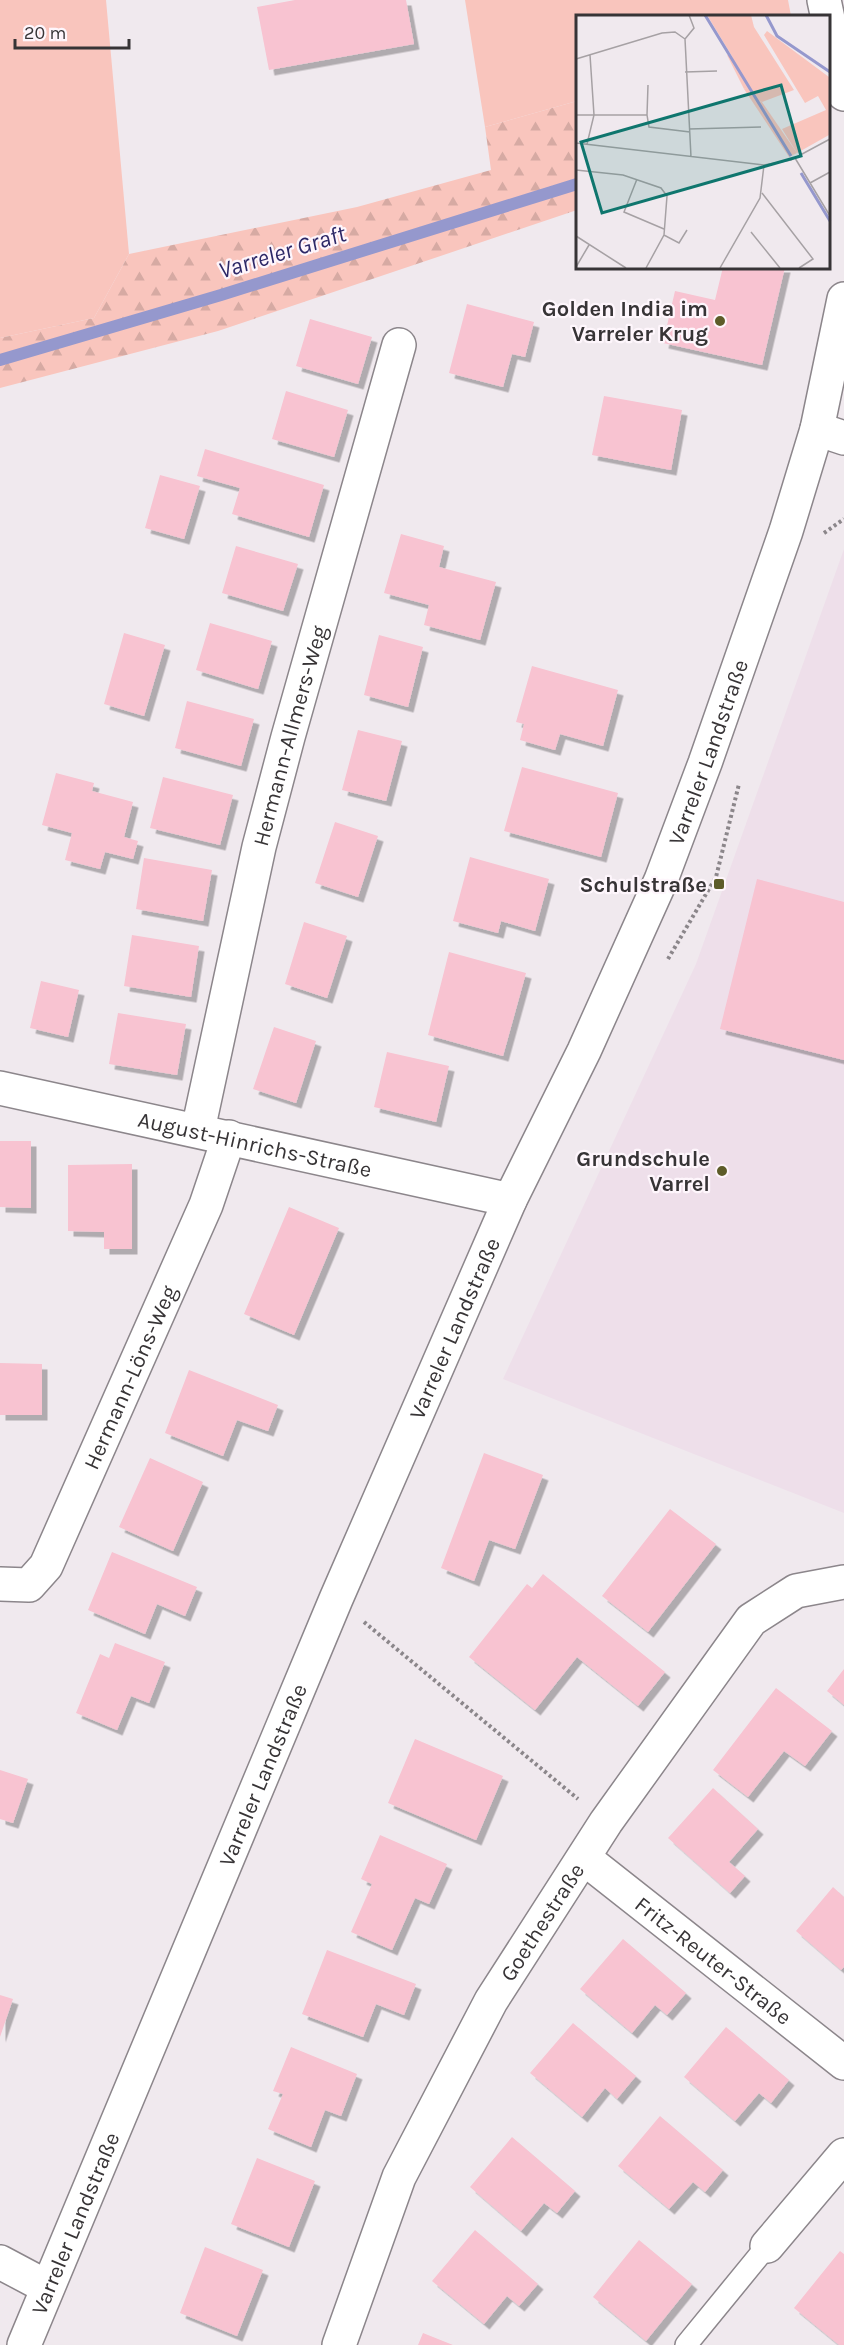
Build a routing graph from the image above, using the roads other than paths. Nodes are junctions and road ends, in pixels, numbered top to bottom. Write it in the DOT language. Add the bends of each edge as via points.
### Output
graph roads {
  1 [pos="824,0"];
  2 [pos="828,15"];
  3 [pos="829,21"];
  4 [pos="843,81"];
  5 [pos="844,299"];
  6 [pos="399,345"];
  7 [pos="831,434"];
  8 [pos="0,1088"];
  9 [pos="198,1130"];
  10 [pos="229,1137"];
  11 [pos="510,1200"];
  12 [pos="844,1582"];
  13 [pos="0,1584"];
  14 [pos="584,1858"];
  15 [pos="844,2062"];
  16 [pos="844,2155"];
  17 [pos="766,2246"];
  18 [pos="0,2262"];
  19 [pos="47,2287"];
  20 [pos="24,2345"];
  21 [pos="339,2345"];
  22 [pos="686,2345"];
  1 -- 2 [label="street"];
  3 -- 4 [label="street"];
  5 -- 7 [label="street, Varreler Landstraße"];
  6 -- 9 [label="street, Hermann-Allmers-Weg" via="259,847"];
  7 -- 11 [label="street, Varreler Landstraße" via="786,531 661,880"];
  8 -- 9 [label="street, August-Hinrichs-Straße"];
  9 -- 10 [label="street, August-Hinrichs-Straße"];
  10 -- 11 [label="street, August-Hinrichs-Straße"];
  10 -- 13 [label="street, Hermann-Löns-Weg" via="206,1205 46,1566 29,1585"];
  11 -- 19 [label="street, Varreler Landstraße" via="336,1599"];
  12 -- 14 [label="street, Goethestraße" via="796,1591 751,1620"];
  14 -- 15 [label="street, Fritz-Reuter-Straße"];
  14 -- 21 [label="street, Goethestraße" via="491,2001 399,2177"];
  16 -- 17 [label="street"];
  17 -- 22 [label="lane"];
  18 -- 19 [label="street"];
  19 -- 20 [label="street, Varreler Landstraße"];
}
